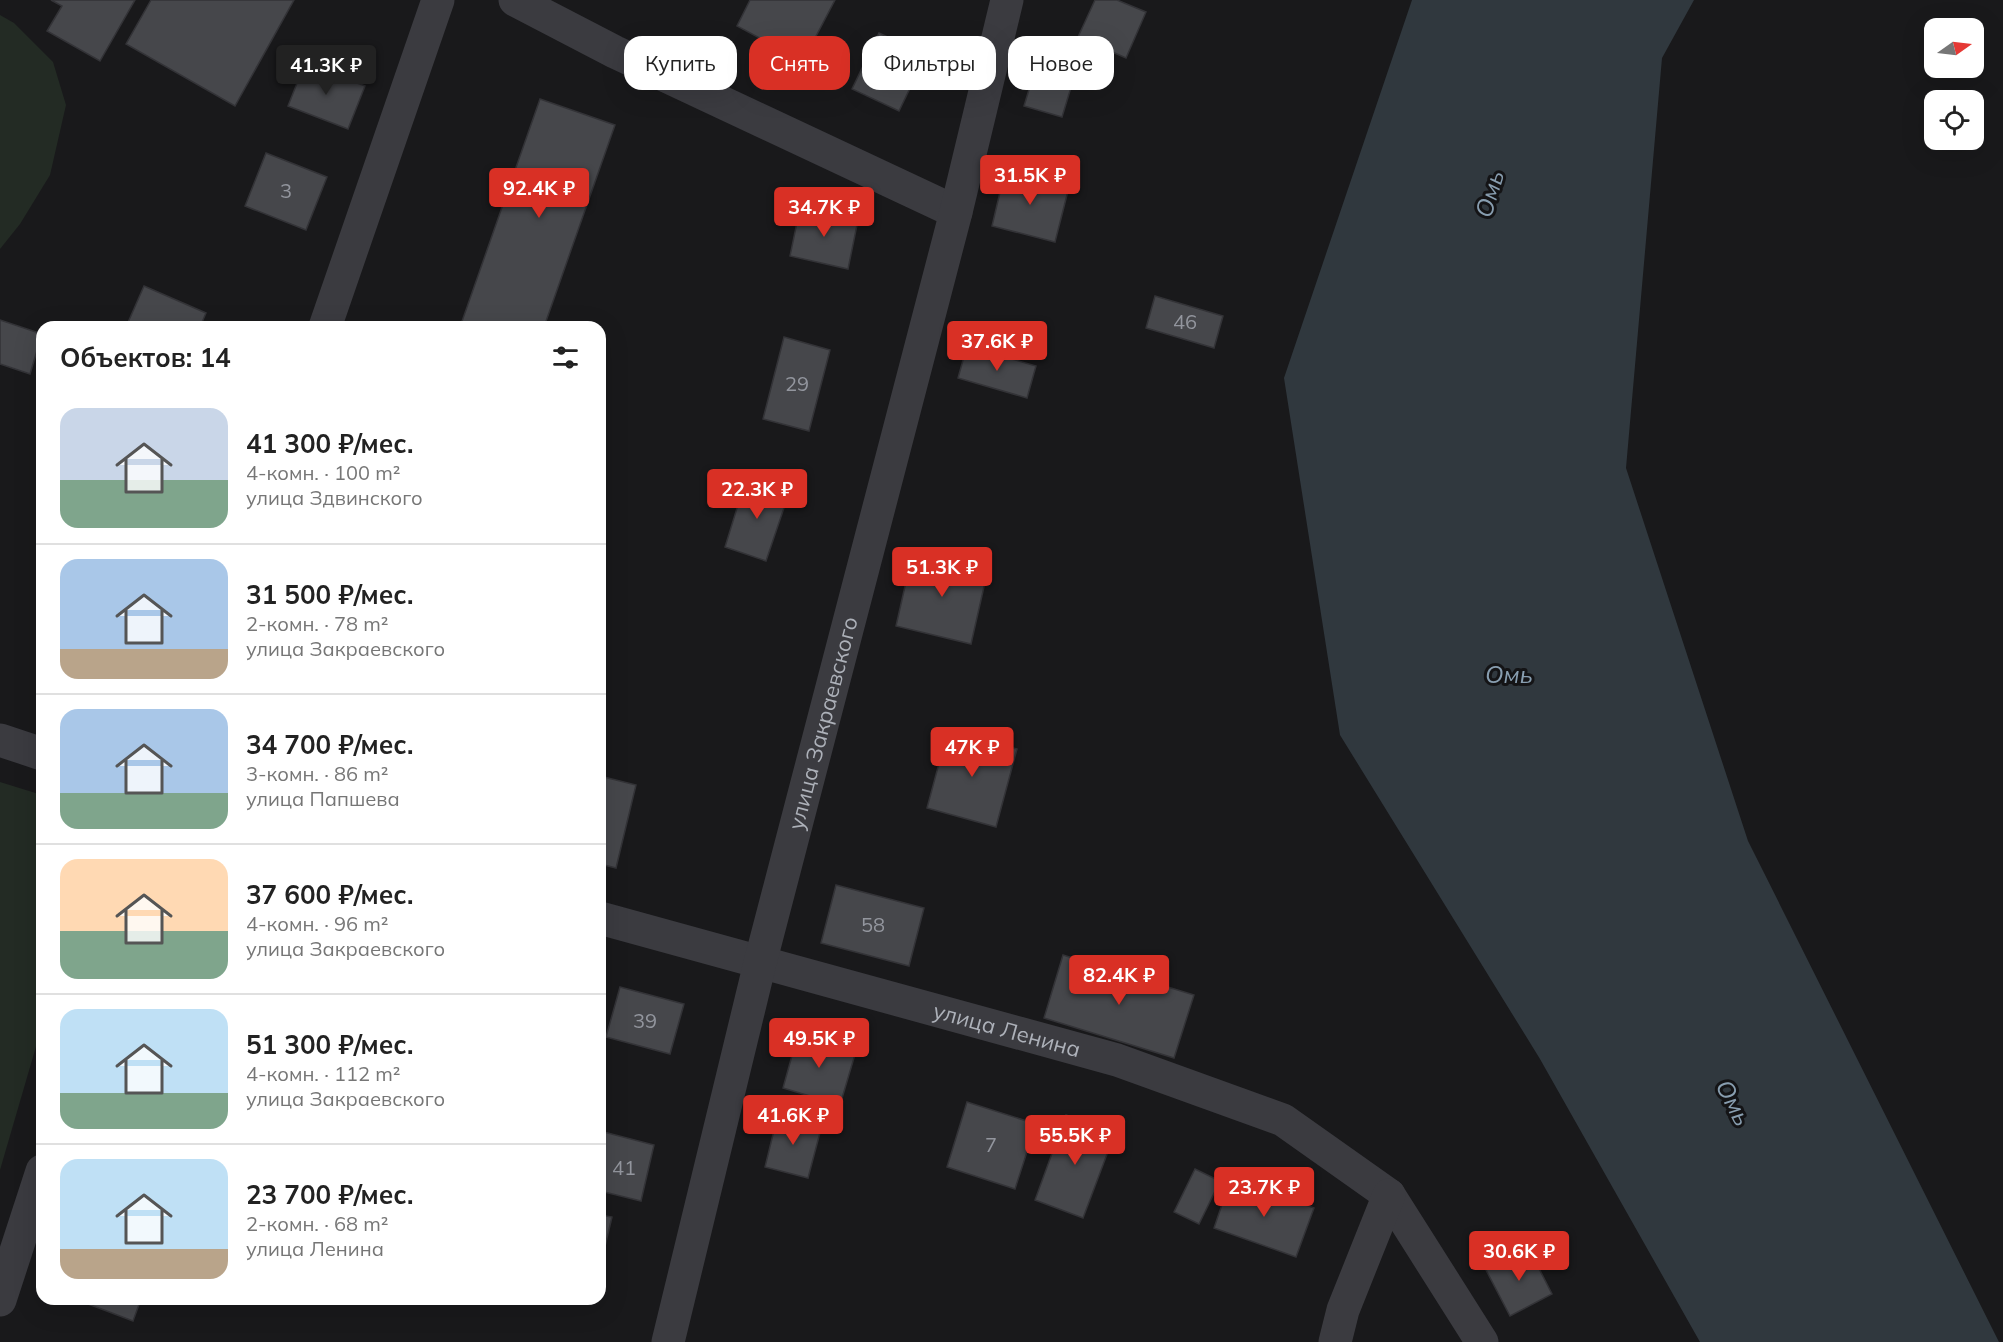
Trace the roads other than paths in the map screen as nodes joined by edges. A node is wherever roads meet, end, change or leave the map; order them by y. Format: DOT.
graph roads {
  1 [pos="438,0"];
  2 [pos="515,0"];
  3 [pos="1007,0"];
  4 [pos="956,212"];
  5 [pos="327,321"];
  6 [pos="0,740"];
  7 [pos="36,752"];
  8 [pos="606,920"];
  9 [pos="760,963"];
  10 [pos="36,1189"];
  11 [pos="1389,1196"];
  12 [pos="0,1300"];
  13 [pos="668,1342"];
  14 [pos="1335,1342"];
  15 [pos="1482,1342"];
  1 -- 5 [label="street"];
  2 -- 4 [label="street"];
  3 -- 4 [label="street, улица Закраевского"];
  4 -- 9 [label="street, улица Закраевского"];
  6 -- 7 [label="street"];
  8 -- 9 [label="street, улица Ленина"];
  9 -- 11 [label="street, улица Ленина"];
  9 -- 13 [label="street, улица Закраевского"];
  10 -- 12 [label="street"];
  11 -- 14 [label="street"];
  11 -- 15 [label="street"];
}
